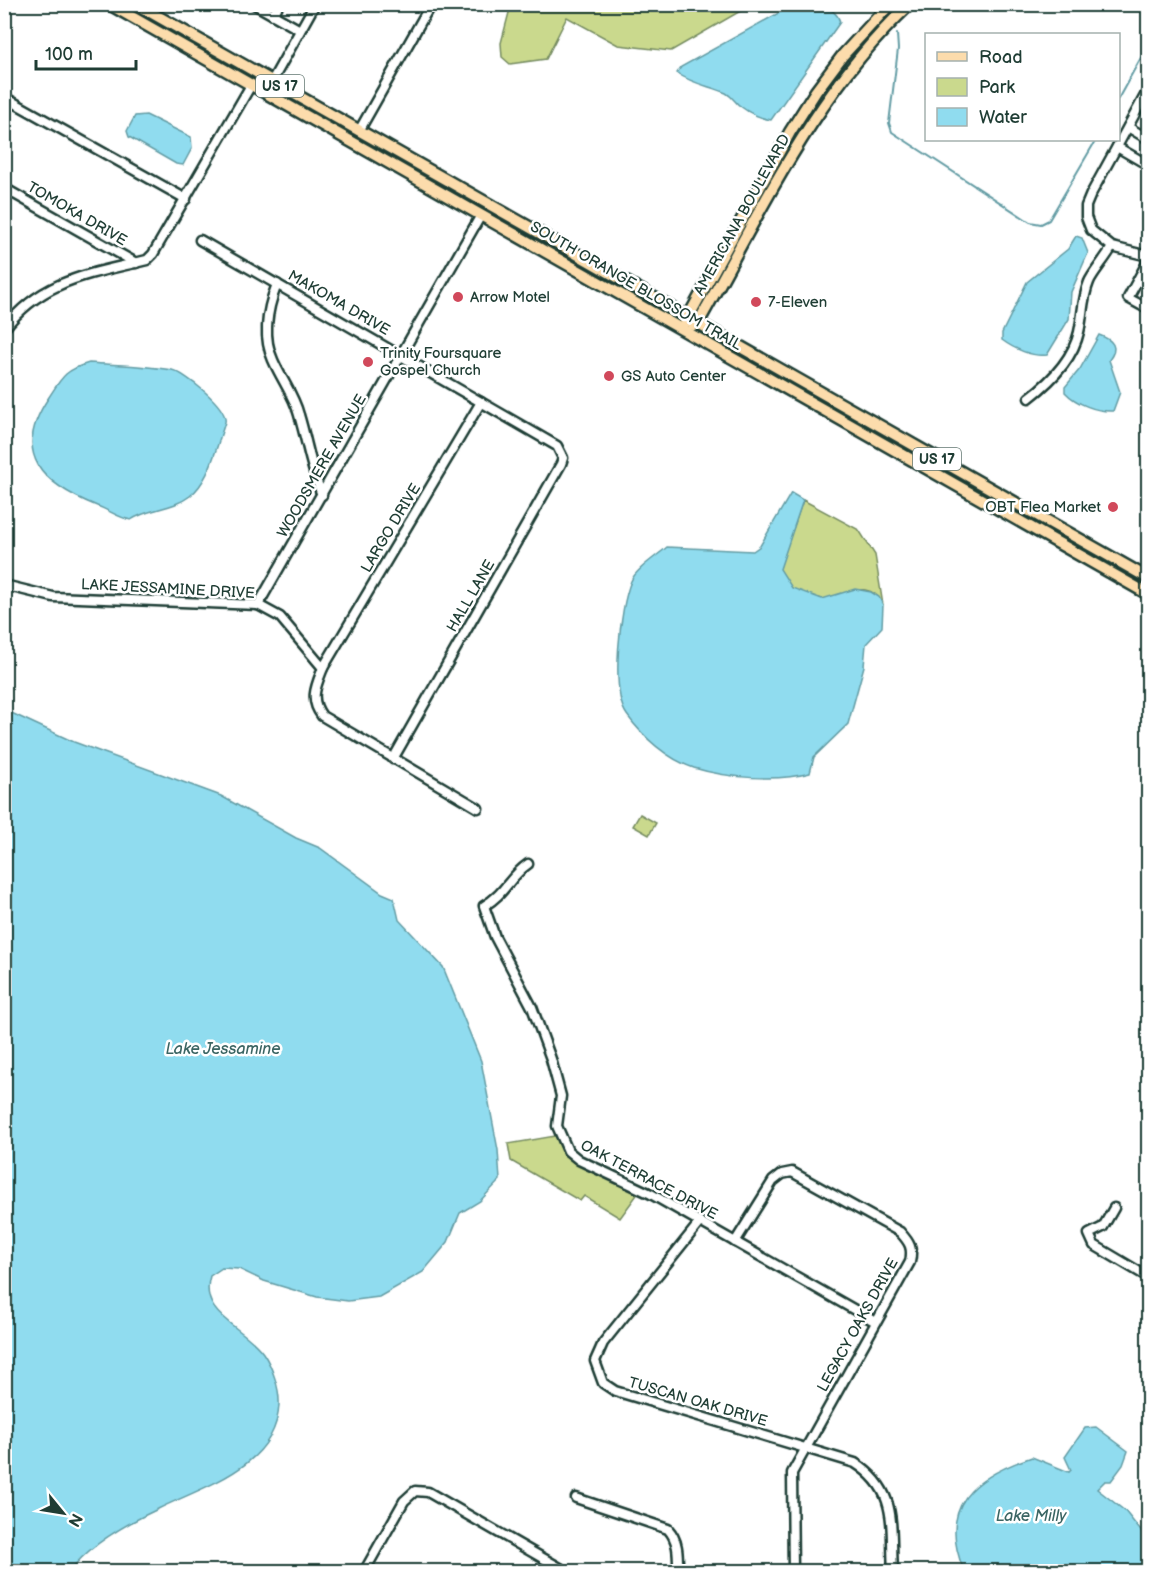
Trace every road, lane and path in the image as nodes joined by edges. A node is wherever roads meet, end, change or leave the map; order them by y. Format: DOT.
graph roads {
  1 [pos="109,4"];
  2 [pos="136,4"];
  3 [pos="254,4"];
  4 [pos="279,4"];
  5 [pos="315,4"];
  6 [pos="431,4"];
  7 [pos="890,4"];
  8 [pos="910,4"];
  9 [pos="273,15"];
  10 [pos="300,30"];
  11 [pos="272,81"];
  12 [pos="250,86"];
  13 [pos="1149,90"];
  14 [pos="4,97"];
  15 [pos="1128,127"];
  16 [pos="359,131"];
  17 [pos="334,132"];
  18 [pos="790,132"];
  19 [pos="801,139"];
  20 [pos="1149,139"];
  21 [pos="387,147"];
  22 [pos="1117,147"];
  23 [pos="364,149"];
  24 [pos="1149,165"];
  25 [pos="4,188"];
  26 [pos="186,199"];
  27 [pos="746,210"];
  28 [pos="481,215"];
  29 [pos="758,217"];
  30 [pos="200,240"];
  31 [pos="1112,247"];
  32 [pos="1149,256"];
  33 [pos="1149,261"];
  34 [pos="136,263"];
  35 [pos="278,284"];
  36 [pos="1149,309"];
  37 [pos="686,316"];
  38 [pos="698,323"];
  39 [pos="4,329"];
  40 [pos="683,330"];
  41 [pos="401,354"];
  42 [pos="1029,398"];
  43 [pos="481,402"];
  44 [pos="556,446"];
  45 [pos="953,484"];
  46 [pos="982,484"];
  47 [pos="322,495"];
  48 [pos="1075,553"];
  49 [pos="1104,553"];
  50 [pos="1149,579"];
  51 [pos="4,585"];
  52 [pos="1149,594"];
  53 [pos="258,605"];
  54 [pos="323,668"];
  55 [pos="393,759"];
  56 [pos="478,808"];
  57 [pos="528,864"];
  58 [pos="1113,1208"];
  59 [pos="700,1222"];
  60 [pos="735,1242"];
  61 [pos="1149,1277"];
  62 [pos="876,1322"];
  63 [pos="806,1447"];
  64 [pos="576,1498"];
  65 [pos="364,1572"];
  66 [pos="567,1572"];
  67 [pos="678,1572"];
  68 [pos="793,1572"];
  69 [pos="893,1572"];
  1 -- 12 [label="main road, SOUTH ORANGE BLOSSOM TRAIL / US 17"];
  2 -- 11 [label="main road, SOUTH ORANGE BLOSSOM TRAIL / US 17"];
  3 -- 9 [label="street"];
  4 -- 9 [label="street"];
  5 -- 10 [label="street"];
  6 -- 16 [label="street"];
  7 -- 18 [label="main road, AMERICANA BOULEVARD"];
  8 -- 19 [label="main road, AMERICANA BOULEVARD"];
  9 -- 10 [label="street"];
  10 -- 11 [label="street"];
  11 -- 16 [label="main road, SOUTH ORANGE BLOSSOM TRAIL / US 17"];
  12 -- 17 [label="main road, SOUTH ORANGE BLOSSOM TRAIL / US 17"];
  12 -- 26 [label="street"];
  13 -- 15 [label="street"];
  14 -- 26 [label="street"];
  15 -- 20 [label="street"];
  15 -- 22 [label="street"];
  16 -- 17 [label="main road"];
  16 -- 21 [label="main road, SOUTH ORANGE BLOSSOM TRAIL / US 17"];
  17 -- 23 [label="main road, SOUTH ORANGE BLOSSOM TRAIL / US 17"];
  18 -- 19 [label="street"];
  18 -- 27 [label="main road, AMERICANA BOULEVARD"];
  19 -- 29 [label="main road, AMERICANA BOULEVARD"];
  21 -- 23 [label="main road"];
  21 -- 37 [label="main road, SOUTH ORANGE BLOSSOM TRAIL / US 17"];
  22 -- 24 [label="street"];
  22 -- 31 [label="street"];
  23 -- 28 [label="main road, SOUTH ORANGE BLOSSOM TRAIL / US 17"];
  25 -- 34 [label="street, TOMOKA DRIVE"];
  26 -- 34 [label="street"];
  27 -- 29 [label="street"];
  27 -- 37 [label="main road, AMERICANA BOULEVARD"];
  28 -- 40 [label="main road, SOUTH ORANGE BLOSSOM TRAIL / US 17"];
  28 -- 41 [label="street, WOODSMERE AVENUE"];
  29 -- 38 [label="main road, AMERICANA BOULEVARD"];
  30 -- 35 [label="street, MAKOMA DRIVE"];
  31 -- 32 [label="street"];
  31 -- 42 [label="street"];
  33 -- 36 [label="street"];
  34 -- 39 [label="street"];
  35 -- 41 [label="street, MAKOMA DRIVE"];
  35 -- 47 [label="street"];
  37 -- 38 [label="main road, SOUTH ORANGE BLOSSOM TRAIL / US 17"];
  37 -- 40 [label="main road, AMERICANA BOULEVARD"];
  38 -- 40 [label="main road"];
  38 -- 46 [label="main road, SOUTH ORANGE BLOSSOM TRAIL / US 17"];
  40 -- 45 [label="main road, SOUTH ORANGE BLOSSOM TRAIL / US 17"];
  41 -- 43 [label="street, MAKOMA DRIVE"];
  41 -- 47 [label="street, WOODSMERE AVENUE"];
  43 -- 44 [label="street, MAKOMA DRIVE"];
  43 -- 54 [label="street, LARGO DRIVE"];
  44 -- 55 [label="street, HALL LANE"];
  45 -- 46 [label="main road"];
  45 -- 48 [label="main road, SOUTH ORANGE BLOSSOM TRAIL / US 17"];
  46 -- 49 [label="main road, SOUTH ORANGE BLOSSOM TRAIL / US 17"];
  47 -- 53 [label="street, WOODSMERE AVENUE"];
  48 -- 49 [label="main road"];
  48 -- 52 [label="main road, SOUTH ORANGE BLOSSOM TRAIL / US 17"];
  49 -- 50 [label="main road, SOUTH ORANGE BLOSSOM TRAIL / US 17"];
  51 -- 53 [label="street, LAKE JESSAMINE DRIVE"];
  53 -- 54 [label="street, LAKE JESSAMINE DRIVE"];
  54 -- 55 [label="street"];
  55 -- 56 [label="street"];
  57 -- 59 [label="street, OAK TERRACE DRIVE"];
  58 -- 61 [label="street"];
  59 -- 60 [label="street, OAK TERRACE DRIVE"];
  59 -- 63 [label="street, TUSCAN OAK DRIVE"];
  60 -- 62 [label="street, OAK TERRACE DRIVE"];
  60 -- 62 [label="street, LEGACY OAKS DRIVE"];
  62 -- 63 [label="street, LEGACY OAKS DRIVE"];
  63 -- 68 [label="street, LEGACY OAKS DRIVE"];
  63 -- 69 [label="street"];
  64 -- 67 [label="street"];
  65 -- 66 [label="street"];
}
